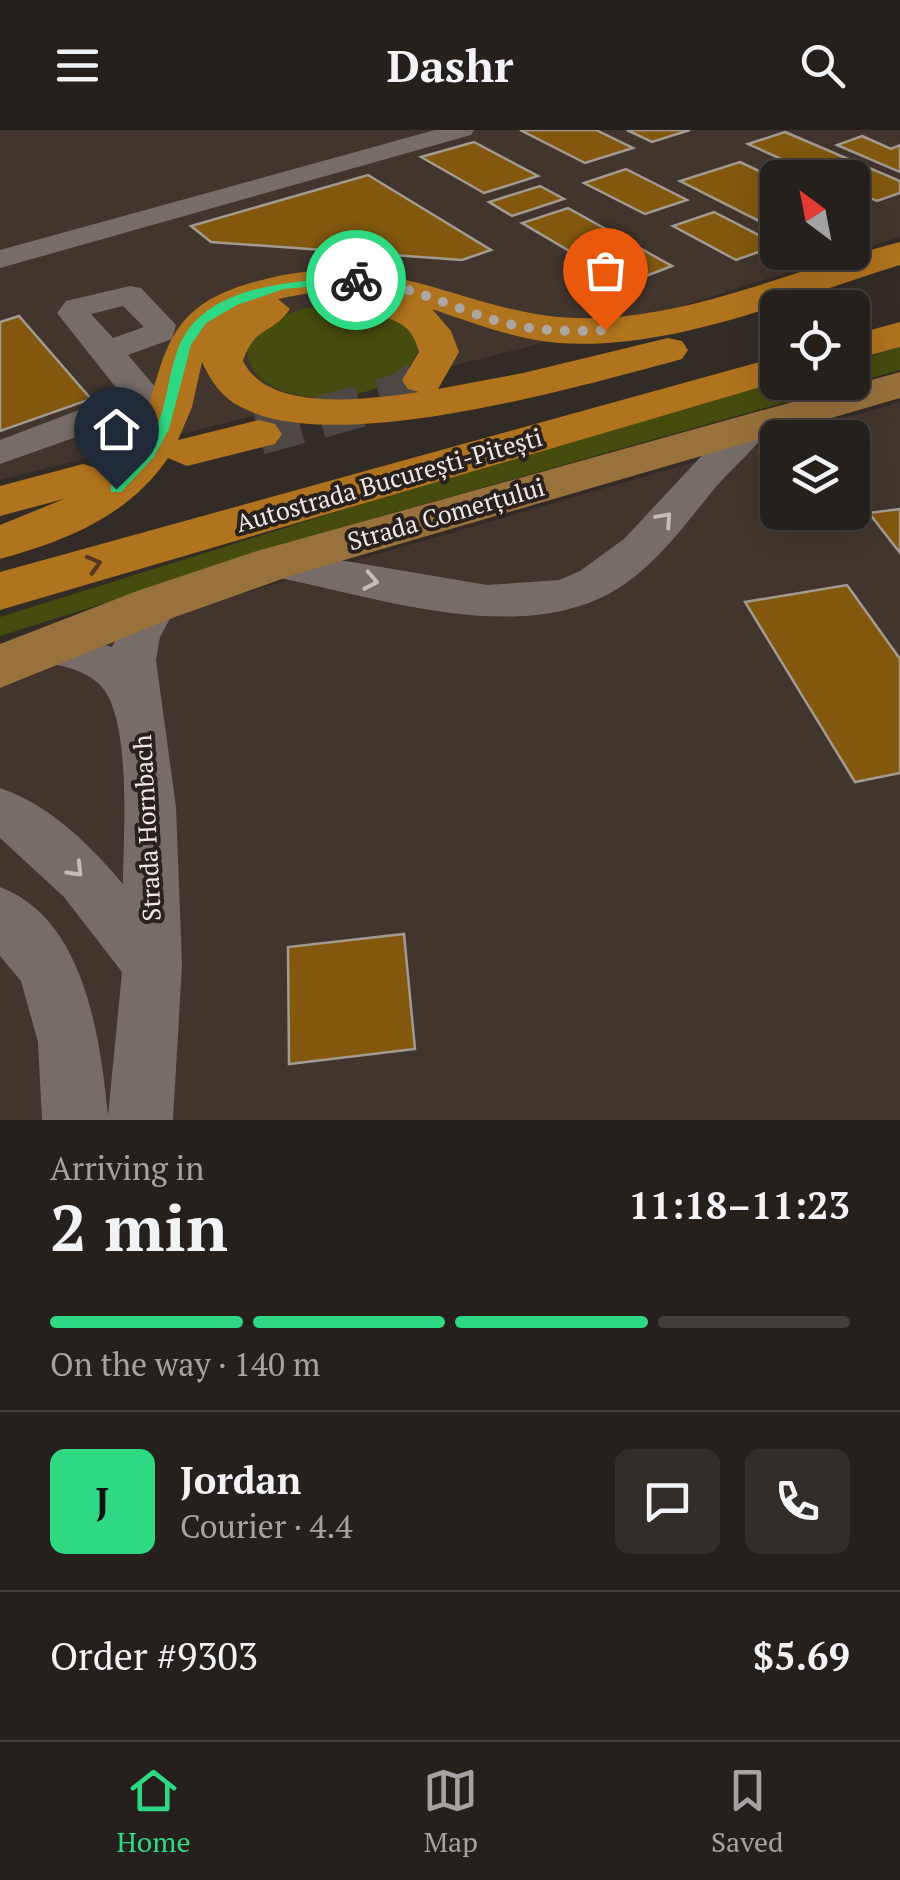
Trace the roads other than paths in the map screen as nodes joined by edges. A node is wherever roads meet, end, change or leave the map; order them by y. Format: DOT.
graph roads {
  1 [pos="462,130"];
  2 [pos="355,138"];
  3 [pos="381,153"];
  4 [pos="900,252"];
  5 [pos="23,262"];
  6 [pos="900,289"];
  7 [pos="870,296"];
  8 [pos="900,306"];
  9 [pos="870,313"];
  10 [pos="760,325"];
  11 [pos="900,334"];
  12 [pos="760,336"];
  13 [pos="870,343"];
  14 [pos="185,345"];
  15 [pos="760,346"];
  16 [pos="106,351"];
  17 [pos="760,374"];
  18 [pos="423,380"];
  19 [pos="900,385"];
  20 [pos="752,427"];
  21 [pos="259,434"];
  22 [pos="188,452"];
  23 [pos="0,453"];
  24 [pos="100,475"];
  25 [pos="0,501"];
  26 [pos="0,542"];
  27 [pos="0,556"];
  28 [pos="275,563"];
  29 [pos="0,591"];
  30 [pos="156,604"];
  31 [pos="25,657"];
  32 [pos="134,692"];
  33 [pos="0,810"];
  34 [pos="0,914"];
  35 [pos="152,965"];
  36 [pos="74,1120"];
  37 [pos="140,1120"];
  1 -- 3 [label="street"];
  2 -- 3 [label="street"];
  3 -- 5 [label="street"];
  4 -- 14 [label="highway"];
  6 -- 7 [label="highway"];
  8 -- 9 [label="highway"];
  10 -- 18 [label="highway"];
  11 -- 13 [label="highway"];
  12 -- 14 [label="highway"];
  14 -- 26 [label="highway"];
  15 -- 27 [label="highway, Autostrada București-Pitești"];
  16 -- 23 [label="street"];
  29 -- 17 [label="highway, Autostrada București-Pitești, one-way"];
  19 -- 20 [label="main road, Strada Comerțului"];
  20 -- 28 [label="main road, Strada Comerțului"];
  28 -- 20 [label="street, one-way"];
  21 -- 22 [label="highway"];
  24 -- 25 [label="highway"];
  28 -- 30 [label="main road, Strada Comerțului"];
  30 -- 31 [label="main road, Strada Comerțului"];
  30 -- 32 [label="street, Strada Hornbach"];
  31 -- 32 [label="street"];
  32 -- 35 [label="street, Strada Hornbach"];
  33 -- 35 [label="street, Strada Hornbach, one-way"];
  34 -- 36 [label="street"];
  35 -- 37 [label="street, Strada Hornbach"];
}
